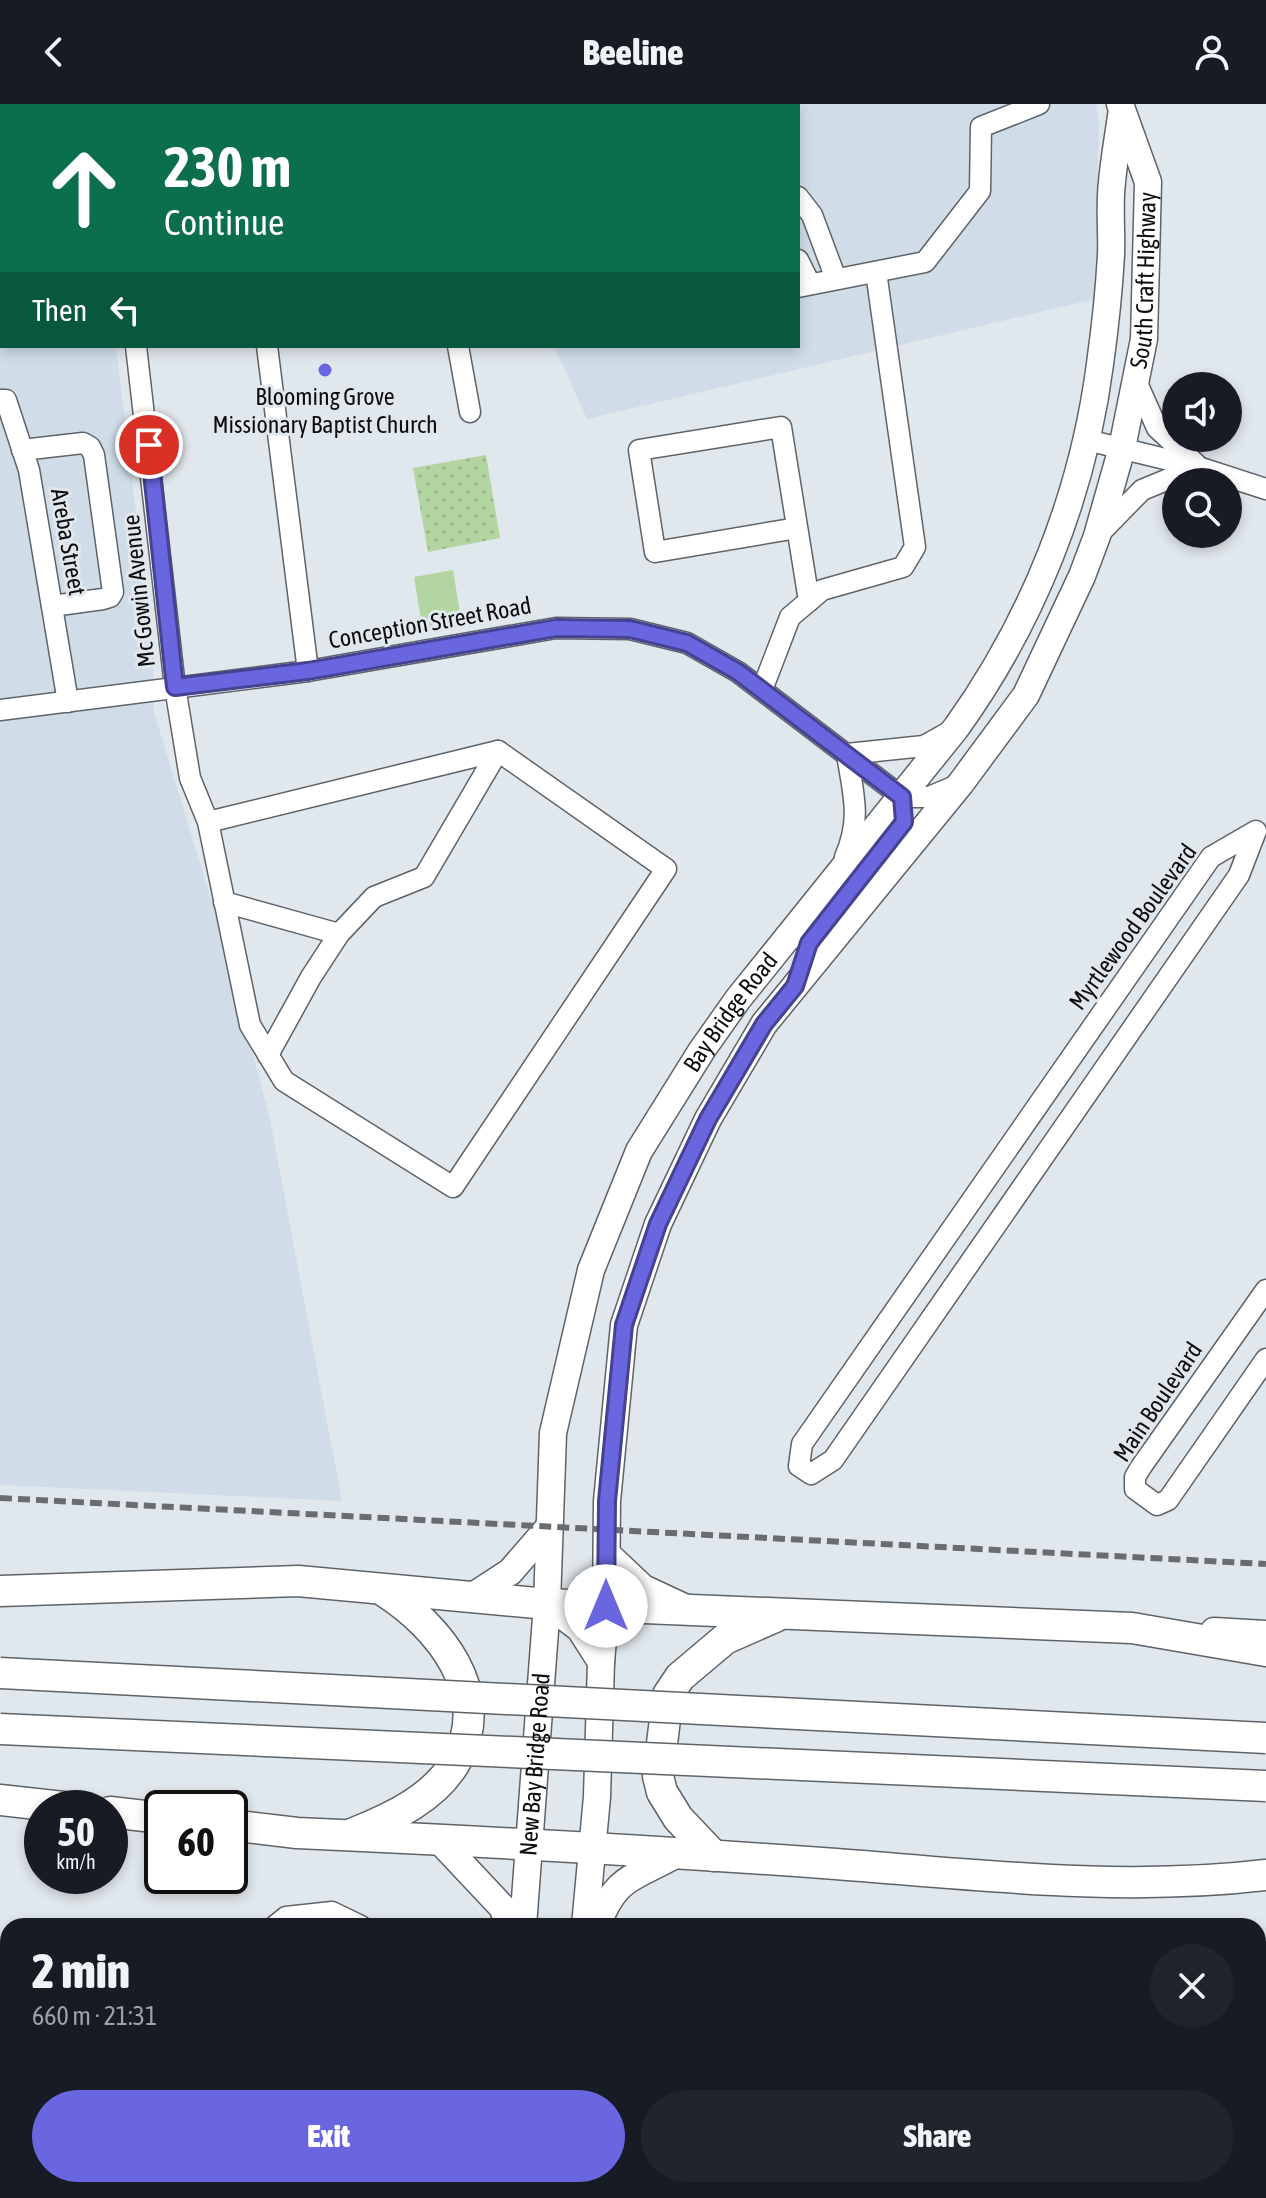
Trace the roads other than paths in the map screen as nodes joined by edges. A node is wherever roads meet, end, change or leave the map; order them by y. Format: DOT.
graph roads {
  1 [pos="1039,104"];
  2 [pos="1121,109"];
  3 [pos="800,200"];
  4 [pos="876,272"];
  5 [pos="836,279"];
  6 [pos="804,285"];
  7 [pos="136,348"];
  8 [pos="267,348"];
  9 [pos="458,348"];
  10 [pos="1137,383"];
  11 [pos="0,400"];
  12 [pos="470,412"];
  13 [pos="1087,440"];
  14 [pos="1122,448"];
  15 [pos="22,450"];
  16 [pos="1198,467"];
  17 [pos="1266,489"];
  18 [pos="797,528"];
  19 [pos="1097,536"];
  20 [pos="809,601"];
  21 [pos="52,606"];
  22 [pos="308,671"];
  23 [pos="175,687"];
  24 [pos="762,690"];
  25 [pos="68,702"];
  26 [pos="0,710"];
  27 [pos="956,728"];
  28 [pos="498,751"];
  29 [pos="847,754"];
  30 [pos="961,783"];
  31 [pos="902,797"];
  32 [pos="208,822"];
  33 [pos="1261,836"];
  34 [pos="836,878"];
  35 [pos="224,902"];
  36 [pos="339,934"];
  37 [pos="795,986"];
  38 [pos="268,1055"];
  39 [pos="1266,1290"];
  40 [pos="1266,1359"];
  41 [pos="549,1527"];
  42 [pos="607,1554"];
  43 [pos="380,1588"];
  44 [pos="0,1591"];
  45 [pos="470,1598"];
  46 [pos="547,1604"];
  47 [pos="606,1606"];
  48 [pos="692,1610"];
  49 [pos="784,1613"];
  50 [pos="1132,1628"];
  51 [pos="1266,1634"];
  52 [pos="1266,1651"];
  53 [pos="601,1662"];
  54 [pos="0,1673"];
  55 [pos="0,1729"];
  56 [pos="1266,1738"];
  57 [pos="1266,1786"];
  58 [pos="0,1800"];
  59 [pos="24,1803"];
  60 [pos="248,1827"];
  61 [pos="348,1835"];
  62 [pos="439,1840"];
  63 [pos="531,1845"];
  64 [pos="592,1849"];
  65 [pos="677,1854"];
  66 [pos="714,1856"];
  67 [pos="1266,1875"];
  68 [pos="1215,1881"];
  69 [pos="1266,1884"];
  70 [pos="301,1918"];
  71 [pos="344,1918"];
  72 [pos="506,1918"];
  73 [pos="524,1918"];
  74 [pos="586,1918"];
  75 [pos="600,1918"];
  1 -- 4 [label="street"];
  2 -- 10 [label="main road, South Craft Highway"];
  2 -- 13 [label="main road, South Craft Highway"];
  3 -- 5 [label="street"];
  4 -- 5 [label="street"];
  4 -- 20 [label="street"];
  5 -- 6 [label="street"];
  7 -- 23 [label="street, Mc Gowin Avenue"];
  8 -- 22 [label="street"];
  9 -- 12 [label="street"];
  10 -- 14 [label="main road, South Craft Highway"];
  10 -- 16 [label="street"];
  11 -- 15 [label="street, Areba Street"];
  13 -- 14 [label="street"];
  13 -- 27 [label="main road, Bay Bridge Road"];
  14 -- 16 [label="street"];
  14 -- 19 [label="main road, Bay Bridge Road"];
  15 -- 21 [label="street, Areba Street"];
  15 -- 21 [label="street"];
  16 -- 17 [label="street"];
  16 -- 19 [label="street"];
  18 -- 18 [label="street"];
  18 -- 20 [label="street"];
  19 -- 30 [label="main road, Bay Bridge Road"];
  20 -- 24 [label="street"];
  21 -- 25 [label="street, Areba Street"];
  22 -- 23 [label="street, Conception Street Road"];
  22 -- 24 [label="street, Conception Street Road"];
  23 -- 25 [label="street, Conception Street Road"];
  23 -- 32 [label="street, Mc Gowin Avenue"];
  24 -- 29 [label="street, Conception Street Road"];
  25 -- 26 [label="street, Conception Street Road"];
  27 -- 29 [label="street"];
  27 -- 31 [label="main road, Bay Bridge Road"];
  28 -- 32 [label="street"];
  28 -- 36 [label="street"];
  28 -- 38 [label="street, Mc Gowin Avenue"];
  29 -- 31 [label="street, Conception Street Road"];
  29 -- 34 [label="street"];
  30 -- 31 [label="street"];
  30 -- 37 [label="main road, Bay Bridge Road"];
  31 -- 34 [label="main road, Bay Bridge Road"];
  31 -- 37 [label="main road"];
  32 -- 35 [label="street, Mc Gowin Avenue"];
  33 -- 33 [label="street, Myrtlewood Boulevard"];
  34 -- 41 [label="main road, Bay Bridge Road"];
  35 -- 36 [label="street"];
  35 -- 38 [label="street, Mc Gowin Avenue"];
  36 -- 38 [label="street"];
  37 -- 42 [label="main road, Bay Bridge Road"];
  39 -- 40 [label="street, Main Boulevard"];
  41 -- 45 [label="main road"];
  41 -- 46 [label="main road, Bay Bridge Road"];
  42 -- 47 [label="main road, Bay Bridge Road"];
  42 -- 48 [label="main road"];
  43 -- 44 [label="highway"];
  43 -- 45 [label="highway"];
  43 -- 61 [label="highway"];
  45 -- 46 [label="highway"];
  46 -- 47 [label="highway"];
  46 -- 53 [label="main road"];
  46 -- 63 [label="main road, New Bay Bridge Road"];
  47 -- 48 [label="highway"];
  47 -- 53 [label="main road, Bay Bridge Road"];
  48 -- 49 [label="highway"];
  49 -- 50 [label="highway"];
  49 -- 66 [label="highway"];
  50 -- 51 [label="main road"];
  50 -- 52 [label="highway"];
  53 -- 64 [label="main road, Bay Bridge Road"];
  54 -- 56 [label="highway, bridge"];
  55 -- 57 [label="highway, bridge"];
  58 -- 59 [label="highway"];
  60 -- 61 [label="highway"];
  61 -- 62 [label="highway"];
  62 -- 63 [label="highway"];
  62 -- 72 [label="main road"];
  63 -- 64 [label="highway"];
  63 -- 73 [label="main road, New Bay Bridge Road"];
  64 -- 65 [label="highway"];
  64 -- 74 [label="main road, Bay Bridge Road"];
  65 -- 66 [label="highway"];
  65 -- 75 [label="main road"];
  66 -- 68 [label="highway"];
  67 -- 68 [label="highway"];
  68 -- 69 [label="main road"];
  70 -- 71 [label="street"];
}
